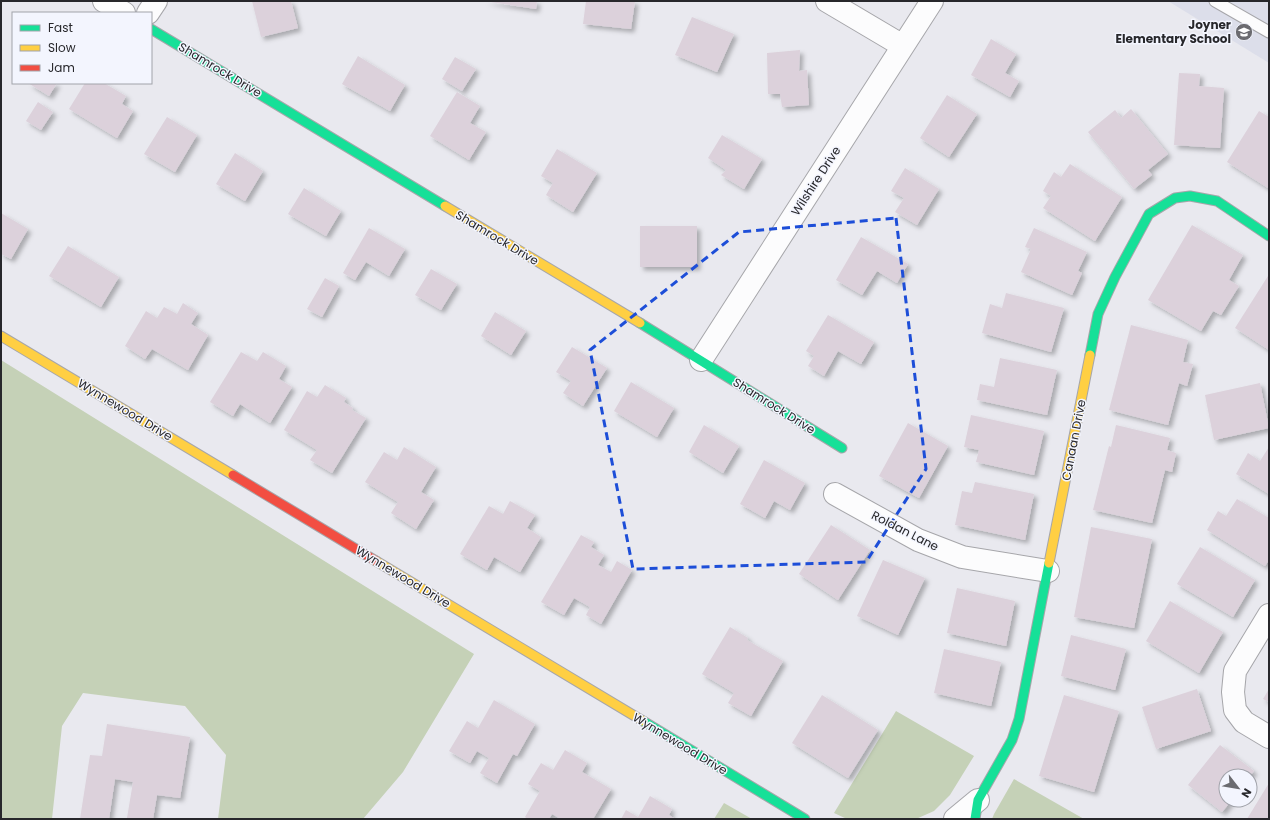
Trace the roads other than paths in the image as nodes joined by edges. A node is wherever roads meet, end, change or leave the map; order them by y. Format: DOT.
graph roads {
  1 [pos="104,1"];
  2 [pos="156,1"];
  3 [pos="827,1"];
  4 [pos="932,1"];
  5 [pos="1215,1"];
  6 [pos="122,12"];
  7 [pos="149,12"];
  8 [pos="152,30"];
  9 [pos="1269,32"];
  10 [pos="903,46"];
  11 [pos="1269,236"];
  12 [pos="1,336"];
  13 [pos="700,360"];
  14 [pos="842,448"];
  15 [pos="835,494"];
  16 [pos="1048,571"];
  17 [pos="1269,615"];
  18 [pos="1269,737"];
  19 [pos="976,810"];
  20 [pos="804,819"];
  21 [pos="955,819"];
  1 -- 6 [label="street"];
  2 -- 7 [label="street"];
  3 -- 10 [label="street"];
  4 -- 10 [label="street, Wilshire Drive"];
  5 -- 9 [label="lane"];
  8 -- 13 [label="street, Shamrock Drive"];
  10 -- 13 [label="street, Wilshire Drive"];
  11 -- 16 [label="street, Canaan Drive"];
  12 -- 20 [label="street, Wynnewood Drive"];
  13 -- 14 [label="street, Shamrock Drive"];
  15 -- 16 [label="street, Roldan Lane"];
  16 -- 19 [label="street, Canaan Drive"];
  17 -- 18 [label="street"];
  19 -- 21 [label="street, Canaan Drive"];
}
